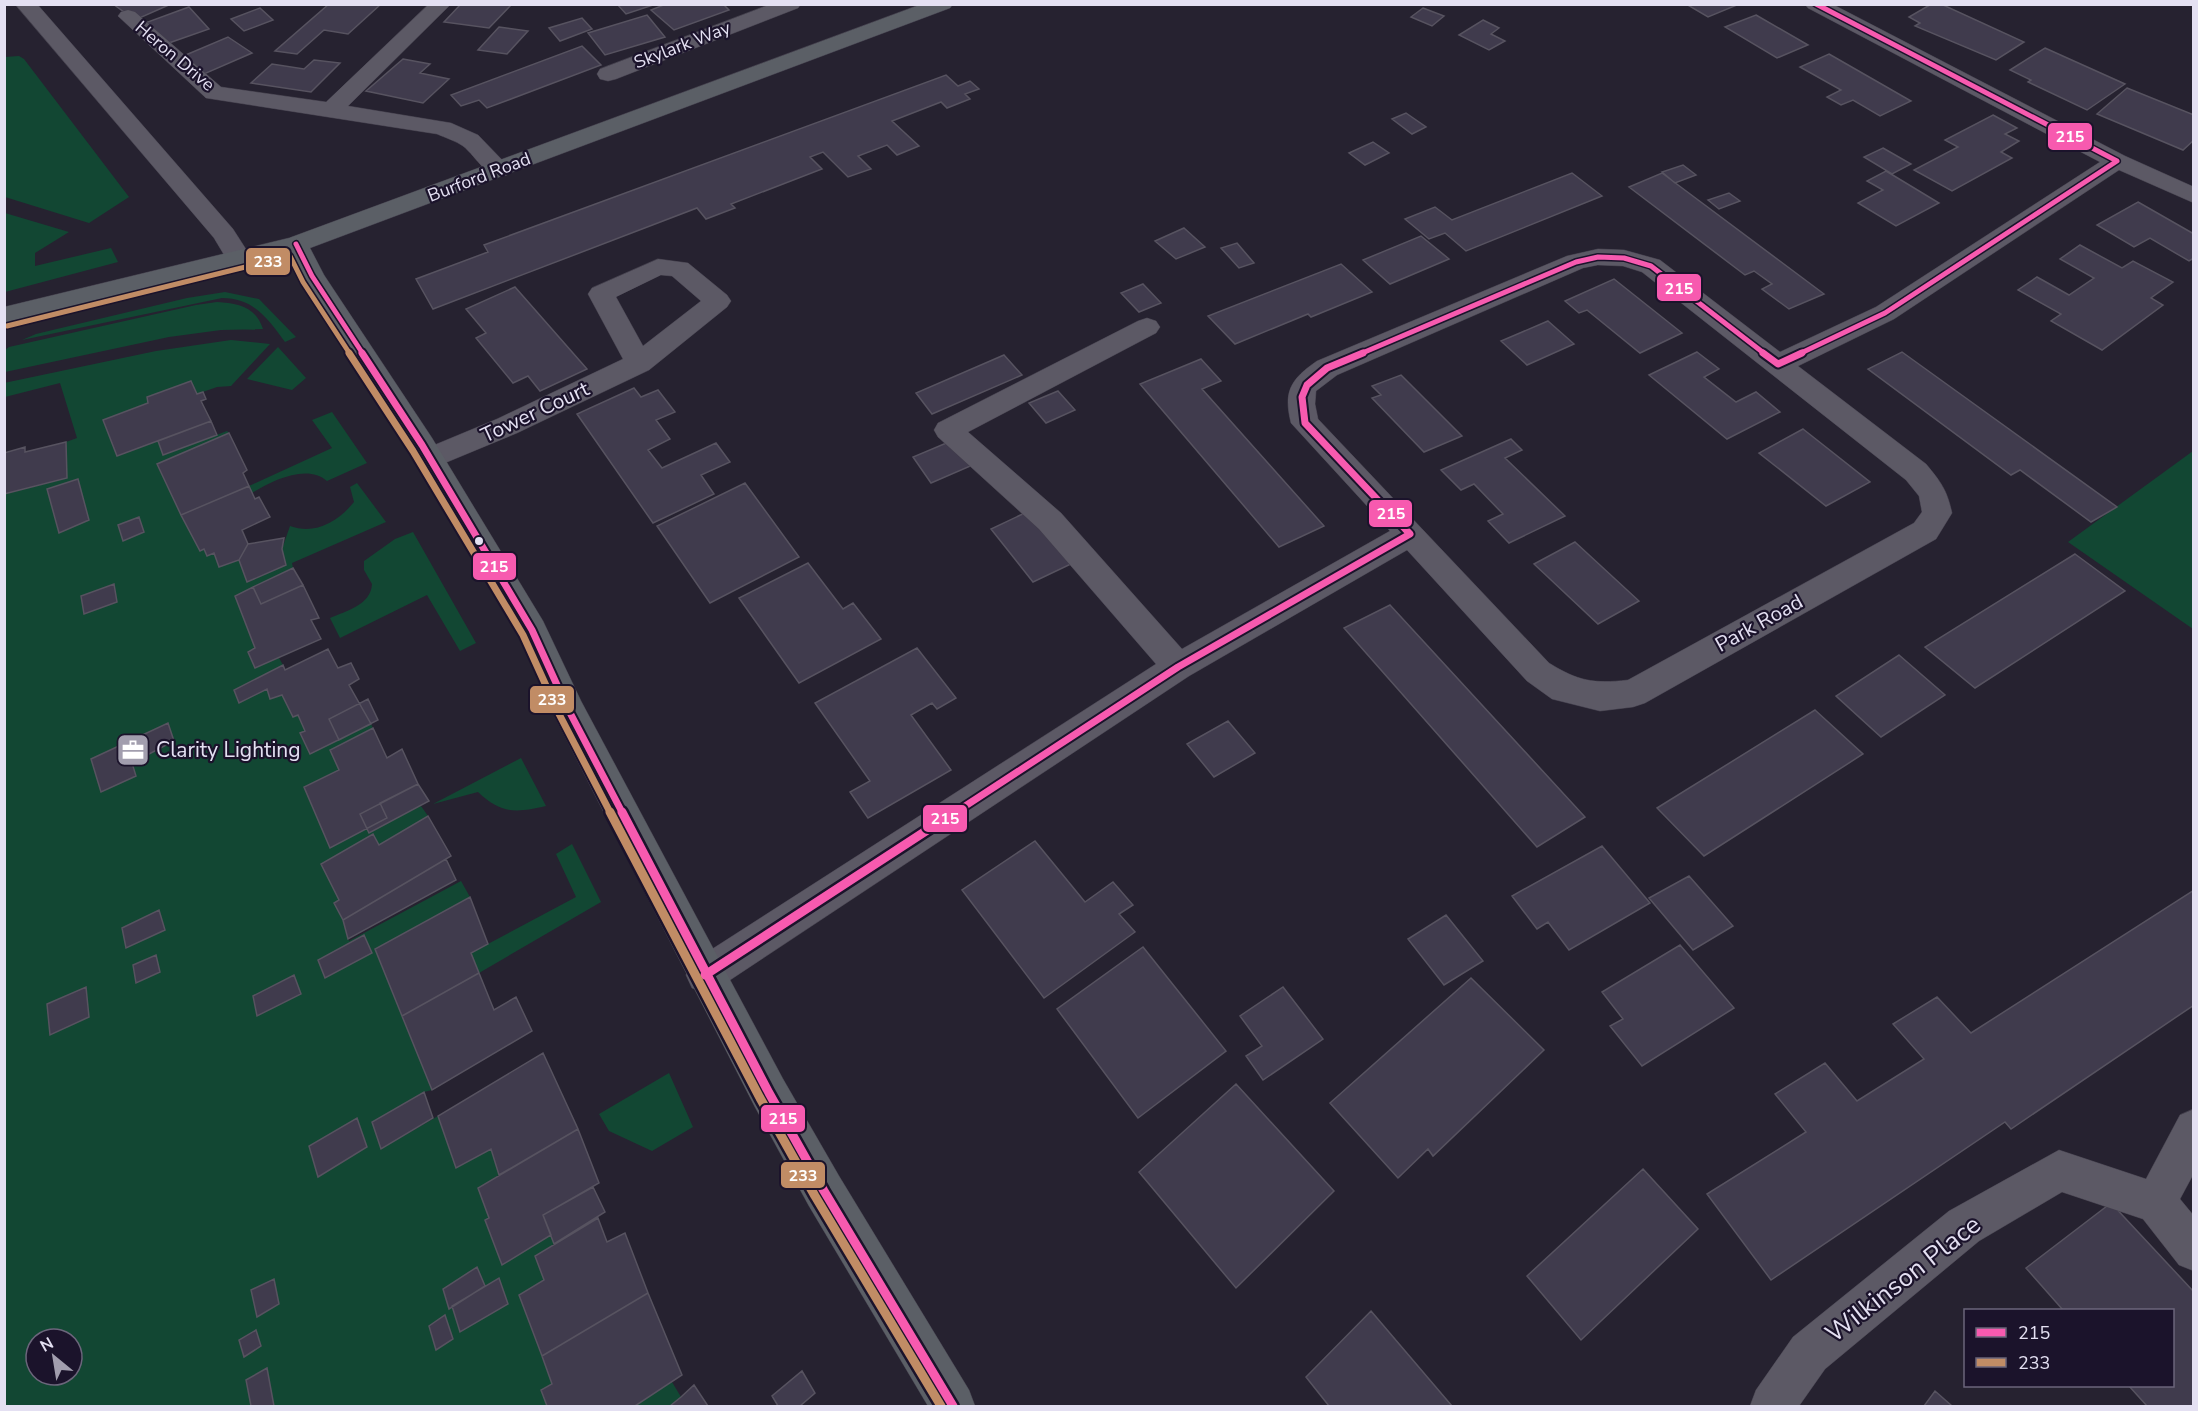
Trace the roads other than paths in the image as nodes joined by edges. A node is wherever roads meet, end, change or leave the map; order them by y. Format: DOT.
graph roads {
  1 [pos="25,4"];
  2 [pos="441,4"];
  3 [pos="791,4"];
  4 [pos="943,4"];
  5 [pos="1815,4"];
  6 [pos="128,16"];
  7 [pos="608,74"];
  8 [pos="331,110"];
  9 [pos="2117,161"];
  10 [pos="499,170"];
  11 [pos="2193,195"];
  12 [pos="296,244"];
  13 [pos="238,257"];
  14 [pos="4,316"];
  15 [pos="1147,327"];
  16 [pos="639,363"];
  17 [pos="1778,364"];
  18 [pos="430,458"];
  19 [pos="1410,534"];
  20 [pos="1178,667"];
  21 [pos="705,975"];
  22 [pos="2193,1129"];
  23 [pos="2156,1203"];
  24 [pos="2193,1250"];
  25 [pos="954,1407"];
  26 [pos="1772,1407"];
  1 -- 13 [label="street"];
  2 -- 8 [label="street"];
  3 -- 7 [label="street, Skylark Way"];
  4 -- 10 [label="main road, Burford Road"];
  5 -- 9 [label="street"];
  6 -- 8 [label="street, Heron Drive"];
  8 -- 10 [label="street, Heron Drive"];
  9 -- 11 [label="street"];
  9 -- 17 [label="street"];
  10 -- 12 [label="main road, Burford Road"];
  12 -- 13 [label="main road, Burford Road"];
  12 -- 18 [label="main road"];
  13 -- 14 [label="main road, Burford Road"];
  15 -- 20 [label="street"];
  16 -- 18 [label="street, Tower Court"];
  17 -- 19 [label="street, Park Road"];
  17 -- 19 [label="street, Park Road"];
  18 -- 21 [label="main road"];
  19 -- 20 [label="street"];
  20 -- 21 [label="street"];
  21 -- 25 [label="main road"];
  22 -- 23 [label="street"];
  23 -- 24 [label="street"];
  23 -- 26 [label="street, Wilkinson Place"];
}
